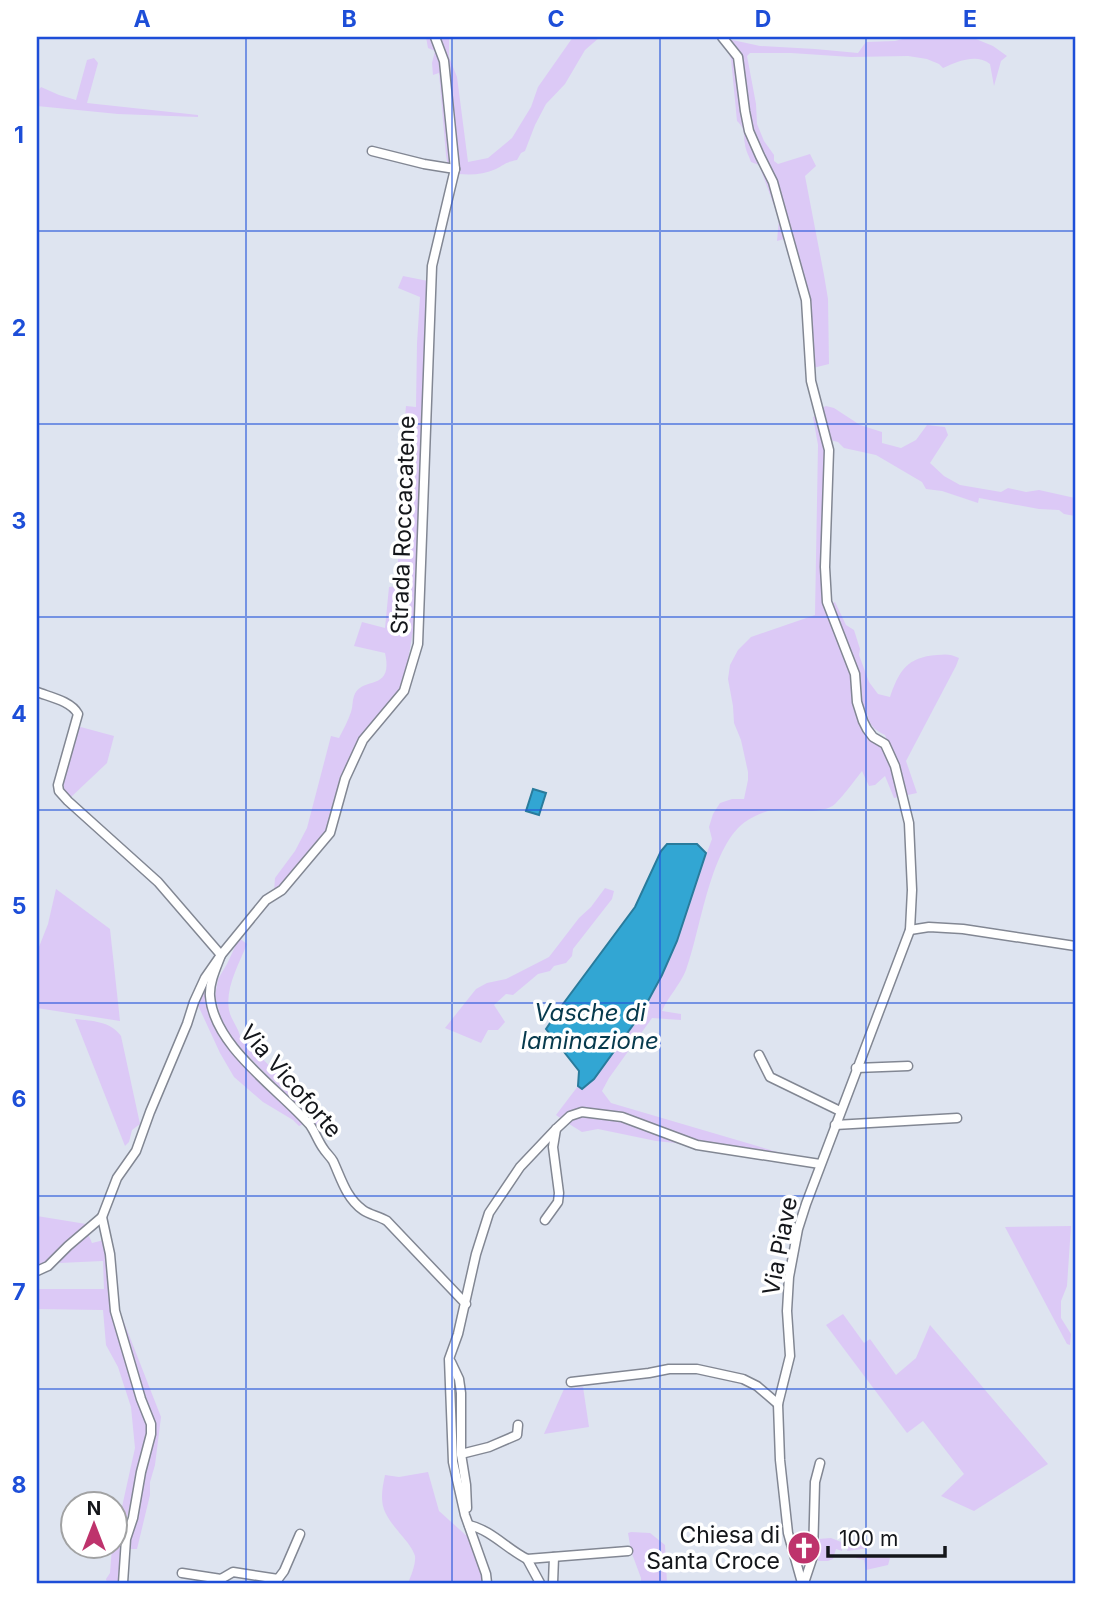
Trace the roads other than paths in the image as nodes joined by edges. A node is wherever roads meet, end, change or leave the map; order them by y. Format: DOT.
graph roads {
  1 [pos="435,37"];
  2 [pos="722,37"];
  3 [pos="372,150"];
  4 [pos="455,169"];
  5 [pos="37,692"];
  6 [pos="910,930"];
  7 [pos="1075,946"];
  8 [pos="221,955"];
  9 [pos="759,1055"];
  10 [pos="908,1066"];
  11 [pos="856,1068"];
  12 [pos="840,1111"];
  13 [pos="957,1118"];
  14 [pos="835,1125"];
  15 [pos="556,1129"];
  16 [pos="820,1164"];
  17 [pos="102,1217"];
  18 [pos="545,1220"];
  19 [pos="37,1271"];
  20 [pos="466,1304"];
  21 [pos="449,1359"];
  22 [pos="571,1382"];
  23 [pos="778,1404"];
  24 [pos="518,1425"];
  25 [pos="461,1454"];
  26 [pos="820,1463"];
  27 [pos="465,1515"];
  28 [pos="469,1525"];
  29 [pos="300,1534"];
  30 [pos="628,1551"];
  31 [pos="554,1557"];
  32 [pos="527,1559"];
  33 [pos="182,1573"];
  34 [pos="277,1581"];
  35 [pos="123,1583"];
  36 [pos="487,1583"];
  37 [pos="540,1583"];
  38 [pos="553,1583"];
  39 [pos="803,1583"];
  1 -- 4 [label="street, Strada Roccacatene"];
  2 -- 6 [label="street, Via Piave"];
  3 -- 4 [label="street"];
  4 -- 8 [label="street, Strada Roccacatene"];
  5 -- 8 [label="street"];
  6 -- 7 [label="street"];
  6 -- 11 [label="street, Via Piave"];
  8 -- 17 [label="street, Strada Roccacatene"];
  8 -- 20 [label="street, Via Vicoforte"];
  9 -- 12 [label="street"];
  10 -- 11 [label="street"];
  11 -- 12 [label="street, Via Piave"];
  12 -- 14 [label="street, Via Piave"];
  13 -- 14 [label="street"];
  14 -- 16 [label="street, Via Piave"];
  15 -- 16 [label="street"];
  15 -- 18 [label="street"];
  15 -- 20 [label="street"];
  16 -- 23 [label="street, Via Piave"];
  17 -- 19 [label="street, Strada Roccacatene"];
  17 -- 35 [label="street"];
  20 -- 21 [label="street"];
  21 -- 25 [label="street"];
  21 -- 27 [label="street"];
  22 -- 23 [label="street"];
  23 -- 39 [label="street, Via Piave"];
  24 -- 25 [label="street"];
  25 -- 27 [label="street"];
  26 -- 39 [label="street"];
  27 -- 28 [label="street"];
  28 -- 32 [label="street"];
  28 -- 36 [label="street"];
  29 -- 34 [label="street"];
  30 -- 31 [label="street"];
  31 -- 32 [label="street"];
  31 -- 38 [label="street"];
  32 -- 37 [label="street"];
  33 -- 34 [label="street"];
}
